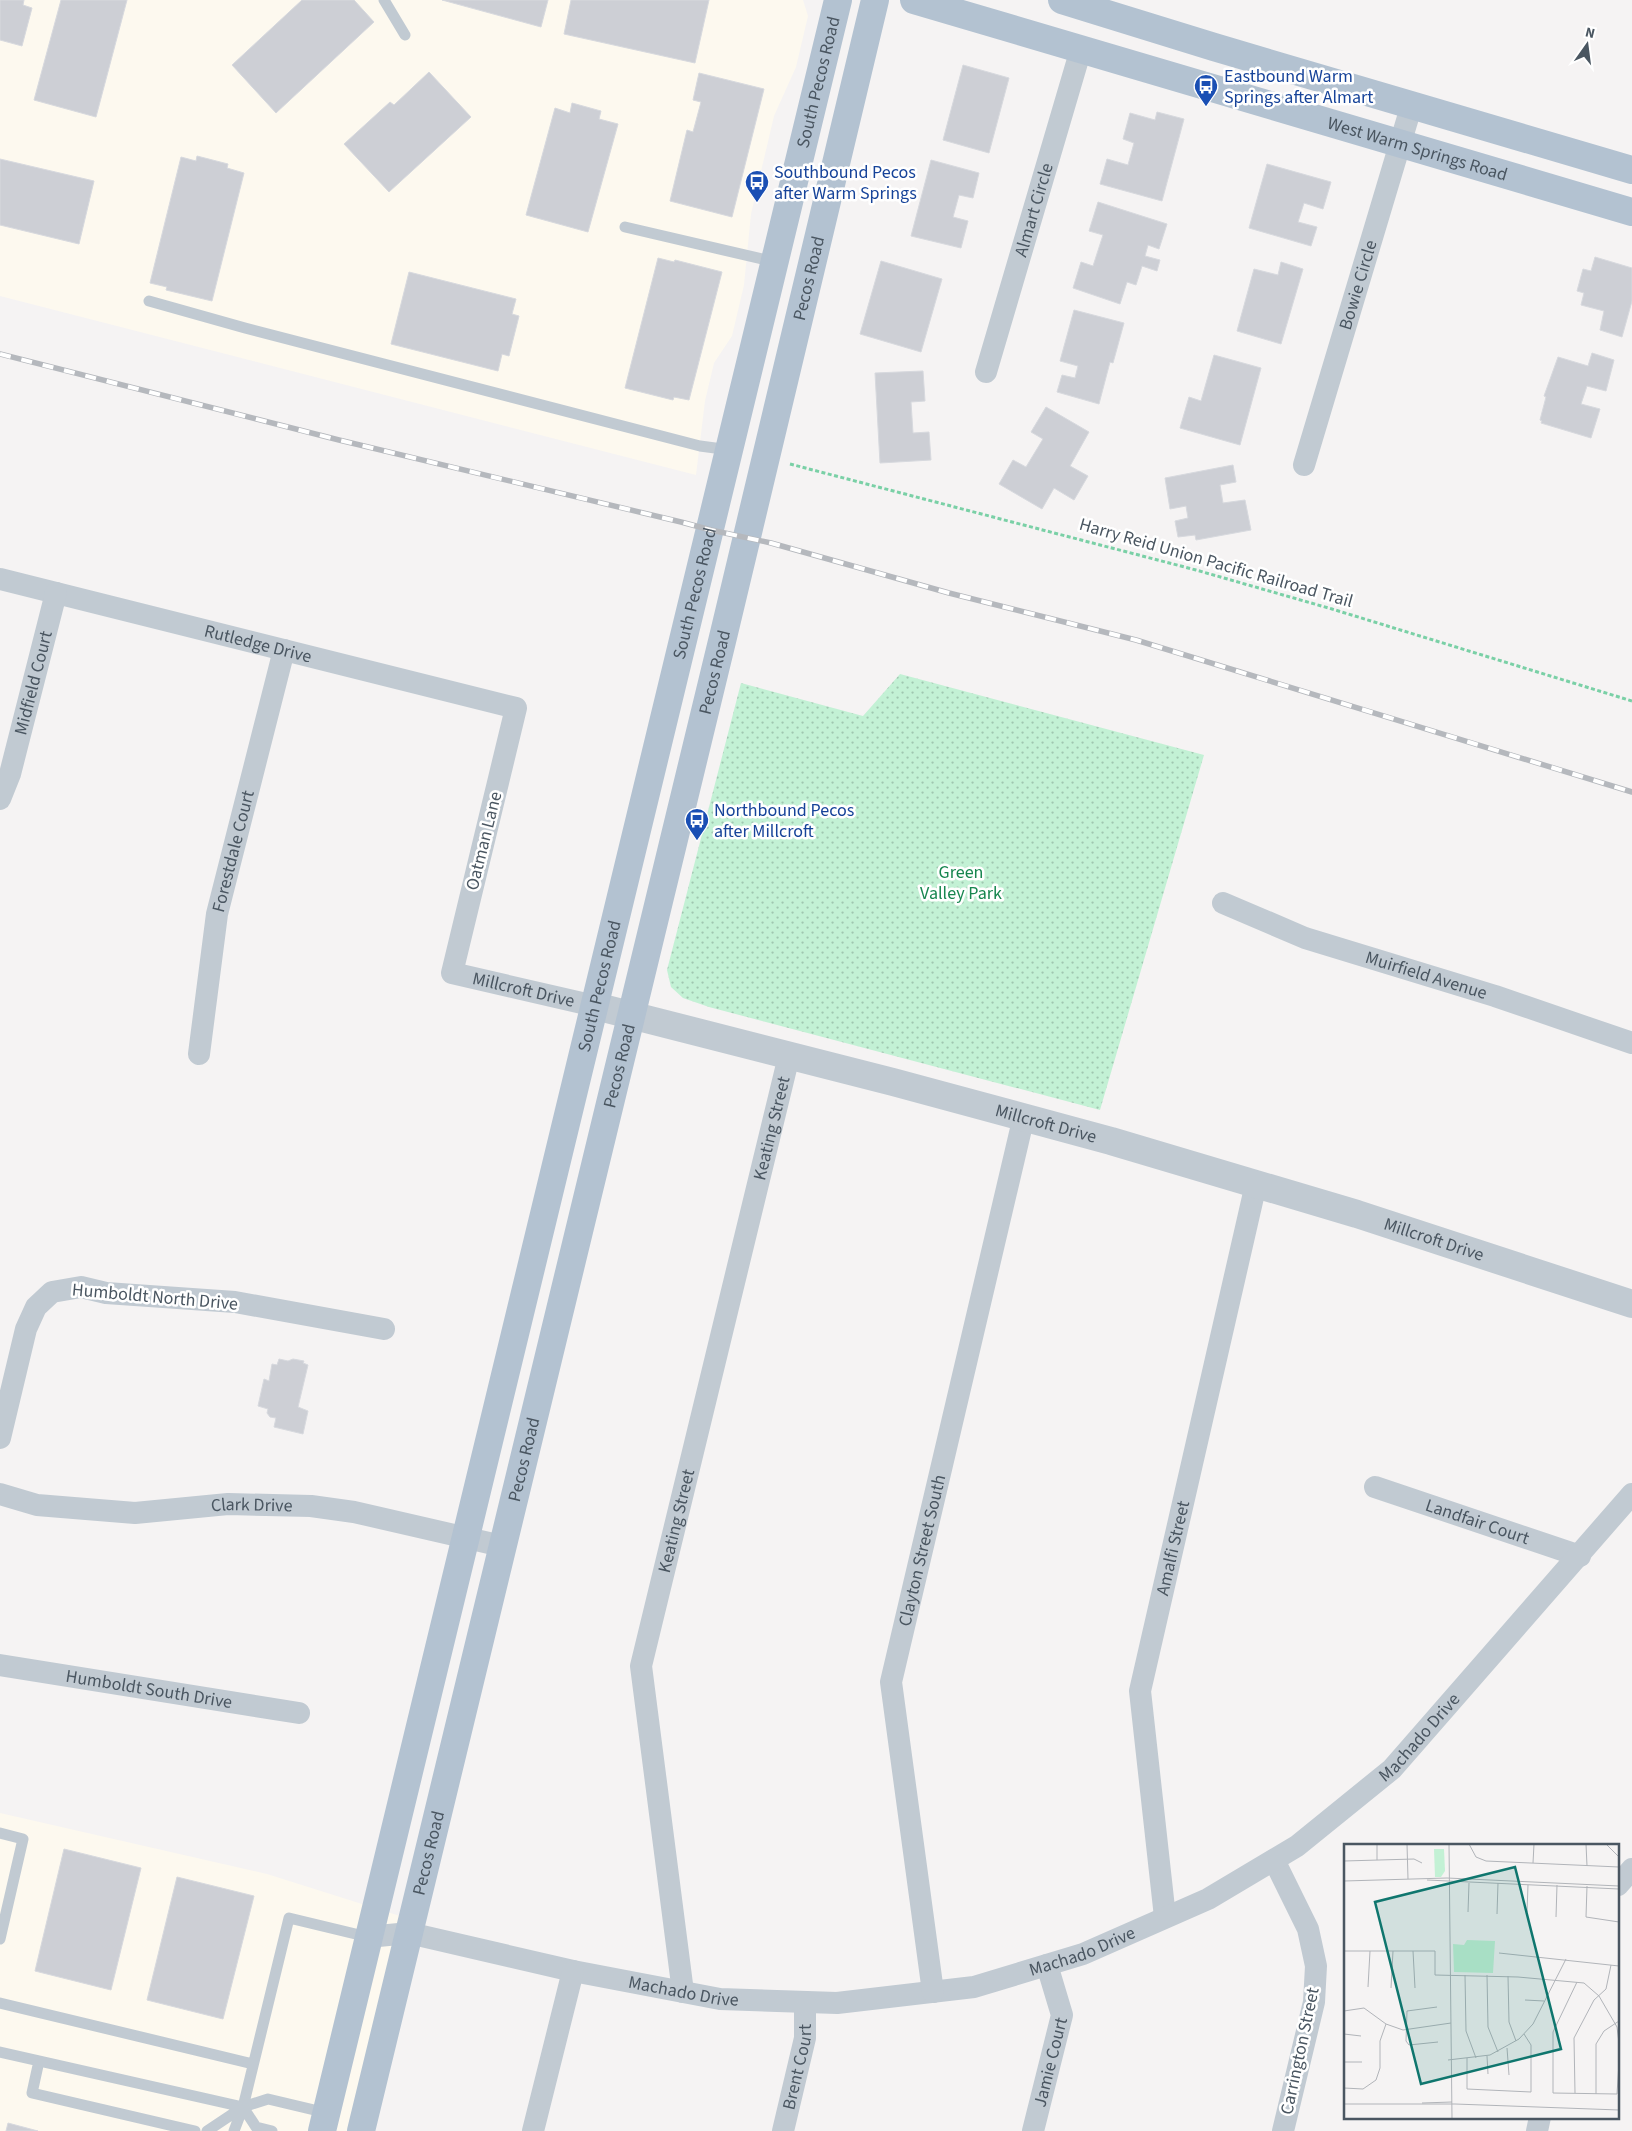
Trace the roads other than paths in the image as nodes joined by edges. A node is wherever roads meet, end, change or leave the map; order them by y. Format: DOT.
graph roads {
  1 [pos="384,0"];
  2 [pos="838,0"];
  3 [pos="875,0"];
  4 [pos="914,0"];
  5 [pos="1062,0"];
  6 [pos="405,34"];
  7 [pos="1081,49"];
  8 [pos="1412,104"];
  9 [pos="1400,145"];
  10 [pos="1632,170"];
  11 [pos="1632,212"];
  12 [pos="625,227"];
  13 [pos="776,262"];
  14 [pos="149,301"];
  15 [pos="986,372"];
  16 [pos="730,450"];
  17 [pos="1304,465"];
  18 [pos="0,578"];
  19 [pos="56,593"];
  20 [pos="284,650"];
  21 [pos="516,708"];
  22 [pos="0,799"];
  23 [pos="1223,902"];
  24 [pos="452,973"];
  25 [pos="595,1006"];
  26 [pos="631,1015"];
  27 [pos="1632,1043"];
  28 [pos="199,1054"];
  29 [pos="789,1056"];
  30 [pos="1024,1116"];
  31 [pos="1256,1184"];
  32 [pos="552,1187"];
  33 [pos="1632,1304"];
  34 [pos="384,1328"];
  35 [pos="0,1438"];
  36 [pos="1375,1487"];
  37 [pos="0,1494"];
  38 [pos="1632,1494"];
  39 [pos="466,1537"];
  40 [pos="502,1546"];
  41 [pos="1580,1556"];
  42 [pos="0,1665"];
  43 [pos="299,1713"];
  44 [pos="0,1833"];
  45 [pos="1274,1860"];
  46 [pos="1632,1869"];
  47 [pos="1620,1883"];
  48 [pos="1165,1918"];
  49 [pos="409,1933"];
  50 [pos="368,1937"];
  51 [pos="0,1939"];
  52 [pos="1047,1965"];
  53 [pos="573,1971"];
  54 [pos="683,1992"];
  55 [pos="934,1992"];
  56 [pos="805,2002"];
  57 [pos="0,2003"];
  58 [pos="0,2052"];
  59 [pos="39,2061"];
  60 [pos="254,2064"];
  61 [pos="243,2107"];
  62 [pos="1540,2118"];
  63 [pos="324,2122"];
  64 [pos="195,2131"];
  65 [pos="207,2131"];
  66 [pos="234,2131"];
  67 [pos="272,2131"];
  68 [pos="361,2131"];
  69 [pos="533,2131"];
  70 [pos="783,2131"];
  71 [pos="1033,2131"];
  72 [pos="1283,2131"];
  73 [pos="1537,2131"];
  1 -- 6 [label="lane"];
  2 -- 13 [label="main road, South Pecos Road"];
  3 -- 26 [label="main road, Pecos Road"];
  4 -- 7 [label="main road, West Warm Springs Road"];
  5 -- 8 [label="main road"];
  7 -- 9 [label="main road, West Warm Springs Road"];
  7 -- 15 [label="street, Almart Circle"];
  8 -- 9 [label="street, Bowie Circle"];
  8 -- 10 [label="main road"];
  9 -- 11 [label="main road, West Warm Springs Road"];
  9 -- 17 [label="street, Bowie Circle"];
  12 -- 13 [label="lane"];
  13 -- 16 [label="main road, South Pecos Road"];
  14 -- 16 [label="lane"];
  16 -- 25 [label="main road, South Pecos Road"];
  18 -- 19 [label="street, Rutledge Drive"];
  19 -- 20 [label="street, Rutledge Drive"];
  19 -- 22 [label="street, Midfield Court"];
  20 -- 21 [label="street, Rutledge Drive"];
  20 -- 28 [label="street, Forestdale Court"];
  21 -- 24 [label="street, Oatman Lane"];
  23 -- 27 [label="street, Muirfield Avenue"];
  24 -- 25 [label="street, Millcroft Drive"];
  25 -- 26 [label="street, Millcroft Drive"];
  25 -- 32 [label="main road, South Pecos Road"];
  26 -- 29 [label="street, Millcroft Drive"];
  26 -- 40 [label="main road, Pecos Road"];
  29 -- 30 [label="street, Millcroft Drive"];
  29 -- 54 [label="street, Keating Street"];
  30 -- 31 [label="street, Millcroft Drive"];
  30 -- 55 [label="street, Clayton Street South"];
  31 -- 33 [label="street, Millcroft Drive"];
  31 -- 48 [label="street, Amalfi Street"];
  32 -- 39 [label="main road, Pecos Road"];
  34 -- 35 [label="street, Humboldt North Drive"];
  36 -- 41 [label="street, Landfair Court"];
  37 -- 39 [label="street, Clark Drive"];
  38 -- 41 [label="street, Machado Drive"];
  39 -- 40 [label="street, Clark Drive"];
  39 -- 50 [label="main road, Pecos Road"];
  40 -- 49 [label="main road, Pecos Road"];
  41 -- 45 [label="street, Machado Drive"];
  42 -- 43 [label="street, Humboldt South Drive"];
  44 -- 51 [label="lane"];
  45 -- 48 [label="street, Machado Drive"];
  45 -- 72 [label="street, Carrington Street"];
  46 -- 47 [label="street"];
  48 -- 52 [label="street, Machado Drive"];
  49 -- 50 [label="street, Machado Drive"];
  49 -- 53 [label="street, Machado Drive"];
  49 -- 68 [label="main road, Pecos Road"];
  50 -- 60 [label="lane"];
  50 -- 63 [label="main road, Pecos Road"];
  52 -- 55 [label="street, Machado Drive"];
  52 -- 71 [label="street, Jamie Court"];
  53 -- 54 [label="street, Machado Drive"];
  53 -- 69 [label="street"];
  54 -- 56 [label="street, Machado Drive"];
  55 -- 56 [label="street, Machado Drive"];
  56 -- 70 [label="street, Brent Court"];
  57 -- 60 [label="lane"];
  58 -- 59 [label="lane"];
  59 -- 61 [label="lane"];
  59 -- 64 [label="lane"];
  60 -- 61 [label="lane"];
  61 -- 63 [label="lane"];
  61 -- 65 [label="lane"];
  61 -- 66 [label="lane"];
  61 -- 67 [label="lane"];
  62 -- 73 [label="street"];
}
